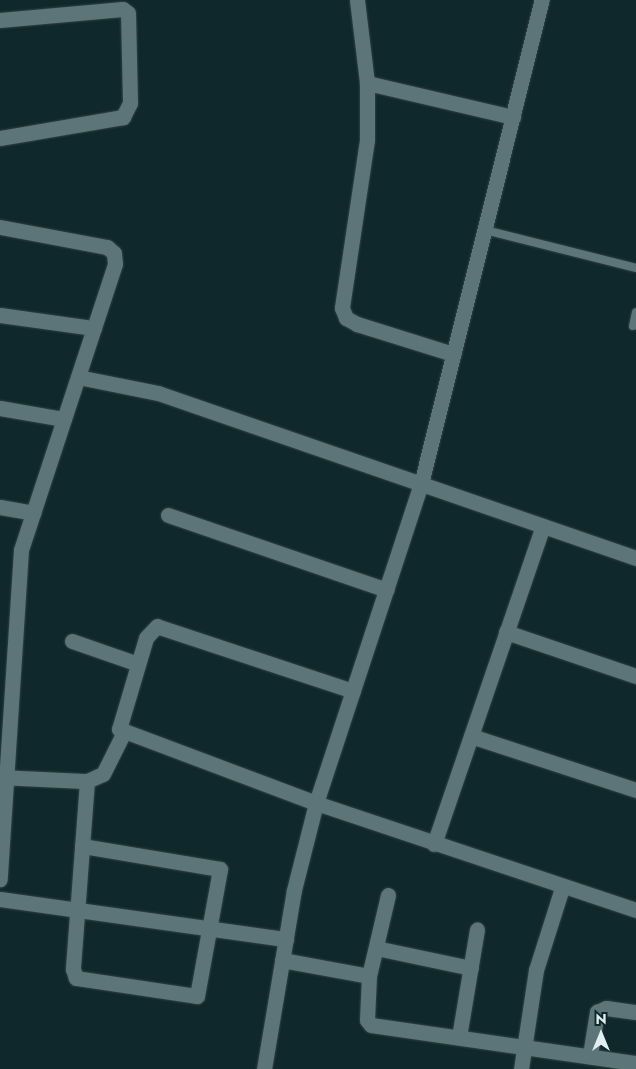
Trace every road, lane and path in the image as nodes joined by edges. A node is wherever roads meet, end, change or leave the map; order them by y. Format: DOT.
graph roads {
  1 [pos="357,0"];
  2 [pos="542,0"];
  3 [pos="0,20"];
  4 [pos="367,83"];
  5 [pos="513,117"];
  6 [pos="0,138"];
  7 [pos="0,227"];
  8 [pos="485,230"];
  9 [pos="636,268"];
  10 [pos="636,312"];
  11 [pos="0,315"];
  12 [pos="633,326"];
  13 [pos="94,328"];
  14 [pos="454,354"];
  15 [pos="78,377"];
  16 [pos="0,408"];
  17 [pos="64,419"];
  18 [pos="421,484"];
  19 [pos="0,507"];
  20 [pos="33,513"];
  21 [pos="168,515"];
  22 [pos="543,526"];
  23 [pos="636,558"];
  24 [pos="387,590"];
  25 [pos="506,632"];
  26 [pos="72,641"];
  27 [pos="138,664"];
  28 [pos="636,676"];
  29 [pos="353,692"];
  30 [pos="124,732"];
  31 [pos="471,736"];
  32 [pos="5,778"];
  33 [pos="87,781"];
  34 [pos="636,790"];
  35 [pos="316,803"];
  36 [pos="434,844"];
  37 [pos="82,846"];
  38 [pos="0,879"];
  39 [pos="562,888"];
  40 [pos="388,895"];
  41 [pos="0,899"];
  42 [pos="77,907"];
  43 [pos="636,910"];
  44 [pos="211,927"];
  45 [pos="477,929"];
  46 [pos="286,938"];
  47 [pos="376,948"];
  48 [pos="282,960"];
  49 [pos="471,968"];
  50 [pos="369,976"];
  51 [pos="636,1012"];
  52 [pos="459,1036"];
  53 [pos="524,1044"];
  54 [pos="590,1055"];
  55 [pos="636,1063"];
  56 [pos="264,1069"];
  57 [pos="521,1069"];
  1 -- 4 [label="street"];
  2 -- 5 [label="street"];
  3 -- 6 [label="street"];
  4 -- 5 [label="street"];
  4 -- 14 [label="street"];
  5 -- 8 [label="street"];
  7 -- 13 [label="street"];
  8 -- 9 [label="lane"];
  8 -- 14 [label="street"];
  10 -- 12 [label="lane"];
  11 -- 13 [label="street"];
  13 -- 15 [label="street"];
  14 -- 18 [label="street"];
  15 -- 17 [label="street"];
  15 -- 18 [label="street"];
  16 -- 17 [label="street"];
  17 -- 20 [label="street"];
  18 -- 22 [label="street"];
  18 -- 24 [label="street"];
  19 -- 20 [label="street"];
  20 -- 32 [label="street"];
  21 -- 24 [label="street"];
  22 -- 23 [label="street"];
  22 -- 25 [label="street"];
  24 -- 29 [label="street"];
  25 -- 28 [label="street"];
  25 -- 31 [label="street"];
  26 -- 27 [label="street"];
  27 -- 29 [label="street"];
  27 -- 30 [label="street"];
  29 -- 35 [label="street"];
  30 -- 33 [label="street"];
  30 -- 35 [label="street"];
  31 -- 34 [label="street"];
  31 -- 36 [label="street"];
  32 -- 33 [label="street"];
  32 -- 38 [label="street"];
  33 -- 37 [label="street"];
  35 -- 36 [label="street"];
  35 -- 46 [label="street"];
  36 -- 39 [label="street"];
  37 -- 42 [label="street"];
  37 -- 44 [label="street"];
  39 -- 43 [label="street"];
  39 -- 53 [label="street"];
  40 -- 47 [label="street"];
  41 -- 42 [label="street"];
  42 -- 44 [label="street"];
  42 -- 44 [label="street"];
  44 -- 46 [label="street"];
  45 -- 49 [label="street"];
  46 -- 48 [label="street"];
  47 -- 49 [label="street"];
  47 -- 50 [label="street"];
  48 -- 50 [label="street"];
  48 -- 56 [label="street"];
  49 -- 52 [label="street"];
  50 -- 52 [label="street"];
  51 -- 54 [label="street"];
  52 -- 53 [label="street"];
  53 -- 54 [label="street"];
  53 -- 57 [label="street"];
  54 -- 55 [label="street"];
}
